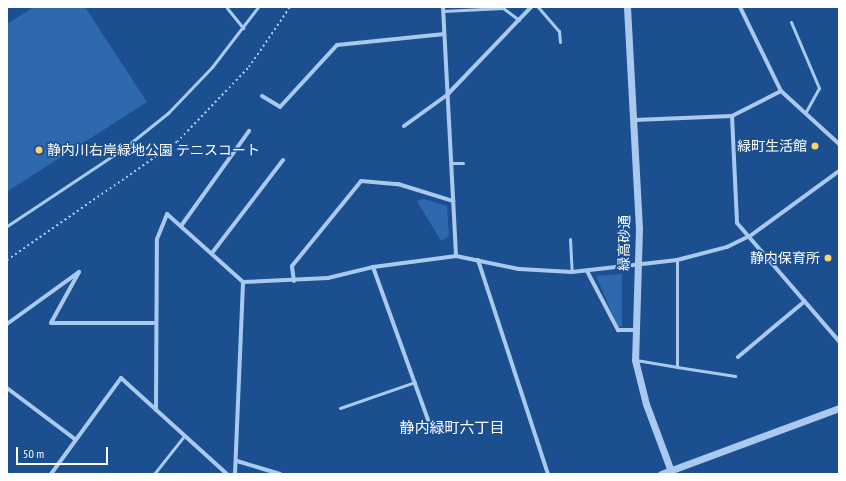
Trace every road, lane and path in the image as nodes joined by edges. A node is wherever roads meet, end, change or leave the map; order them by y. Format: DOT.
graph roads {
  1 [pos="258,7"];
  2 [pos="290,7"];
  3 [pos="531,7"];
  4 [pos="538,7"];
  5 [pos="628,7"];
  6 [pos="740,7"];
  7 [pos="227,8"];
  8 [pos="443,9"];
  9 [pos="519,20"];
  10 [pos="791,22"];
  11 [pos="242,28"];
  12 [pos="444,34"];
  13 [pos="560,42"];
  14 [pos="781,90"];
  15 [pos="447,95"];
  16 [pos="262,96"];
  17 [pos="806,111"];
  18 [pos="732,116"];
  19 [pos="634,120"];
  20 [pos="404,126"];
  21 [pos="249,131"];
  22 [pos="839,144"];
  23 [pos="282,160"];
  24 [pos="451,163"];
  25 [pos="463,163"];
  26 [pos="839,170"];
  27 [pos="453,202"];
  28 [pos="7,226"];
  29 [pos="181,226"];
  30 [pos="750,236"];
  31 [pos="570,239"];
  32 [pos="212,253"];
  33 [pos="456,256"];
  34 [pos="7,260"];
  35 [pos="478,260"];
  36 [pos="677,260"];
  37 [pos="637,265"];
  38 [pos="373,267"];
  39 [pos="587,271"];
  40 [pos="572,272"];
  41 [pos="294,281"];
  42 [pos="243,282"];
  43 [pos="805,301"];
  44 [pos="154,323"];
  45 [pos="7,324"];
  46 [pos="634,330"];
  47 [pos="839,341"];
  48 [pos="738,357"];
  49 [pos="635,360"];
  50 [pos="677,367"];
  51 [pos="735,376"];
  52 [pos="415,382"];
  53 [pos="7,388"];
  54 [pos="340,408"];
  55 [pos="839,408"];
  56 [pos="156,410"];
  57 [pos="428,420"];
  58 [pos="184,436"];
  59 [pos="75,439"];
  60 [pos="237,461"];
  61 [pos="671,472"];
  62 [pos="51,474"];
  63 [pos="154,474"];
  64 [pos="227,474"];
  65 [pos="235,474"];
  66 [pos="280,474"];
  67 [pos="548,474"];
  68 [pos="661,474"];
  1 -- 11 [label="lane"];
  2 -- 34 [label="path"];
  3 -- 9 [label="street"];
  4 -- 13 [label="lane"];
  5 -- 19 [label="street, 緑高砂通"];
  6 -- 14 [label="street"];
  7 -- 11 [label="lane"];
  8 -- 9 [label="lane"];
  8 -- 12 [label="street"];
  9 -- 15 [label="street"];
  10 -- 17 [label="lane"];
  11 -- 28 [label="lane"];
  12 -- 15 [label="street"];
  12 -- 16 [label="street"];
  14 -- 17 [label="street"];
  14 -- 18 [label="street"];
  15 -- 20 [label="street"];
  15 -- 24 [label="street"];
  17 -- 22 [label="street"];
  18 -- 19 [label="street"];
  18 -- 30 [label="street"];
  19 -- 37 [label="street, 緑高砂通"];
  21 -- 29 [label="street"];
  23 -- 32 [label="street"];
  24 -- 25 [label="lane"];
  24 -- 27 [label="street"];
  26 -- 30 [label="street"];
  27 -- 33 [label="street"];
  27 -- 41 [label="street"];
  29 -- 32 [label="street"];
  29 -- 44 [label="street"];
  30 -- 36 [label="street"];
  30 -- 43 [label="street"];
  31 -- 40 [label="lane"];
  32 -- 42 [label="street"];
  33 -- 35 [label="street"];
  33 -- 38 [label="street"];
  35 -- 40 [label="street"];
  35 -- 67 [label="street"];
  36 -- 37 [label="street"];
  36 -- 50 [label="lane"];
  37 -- 39 [label="street"];
  37 -- 46 [label="street, 緑高砂通"];
  38 -- 41 [label="street"];
  38 -- 52 [label="street"];
  39 -- 40 [label="street"];
  39 -- 46 [label="street"];
  41 -- 42 [label="street"];
  42 -- 60 [label="street"];
  43 -- 47 [label="street"];
  43 -- 48 [label="street"];
  44 -- 45 [label="street"];
  44 -- 56 [label="street"];
  46 -- 49 [label="street, 緑高砂通"];
  49 -- 50 [label="lane"];
  49 -- 61 [label="street, 緑高砂通"];
  50 -- 51 [label="lane"];
  52 -- 54 [label="lane"];
  52 -- 57 [label="street"];
  53 -- 59 [label="street"];
  55 -- 61 [label="street"];
  56 -- 58 [label="street"];
  56 -- 59 [label="street"];
  58 -- 63 [label="lane"];
  58 -- 64 [label="street"];
  59 -- 62 [label="street"];
  60 -- 65 [label="street"];
  60 -- 66 [label="street"];
  61 -- 68 [label="street"];
}
